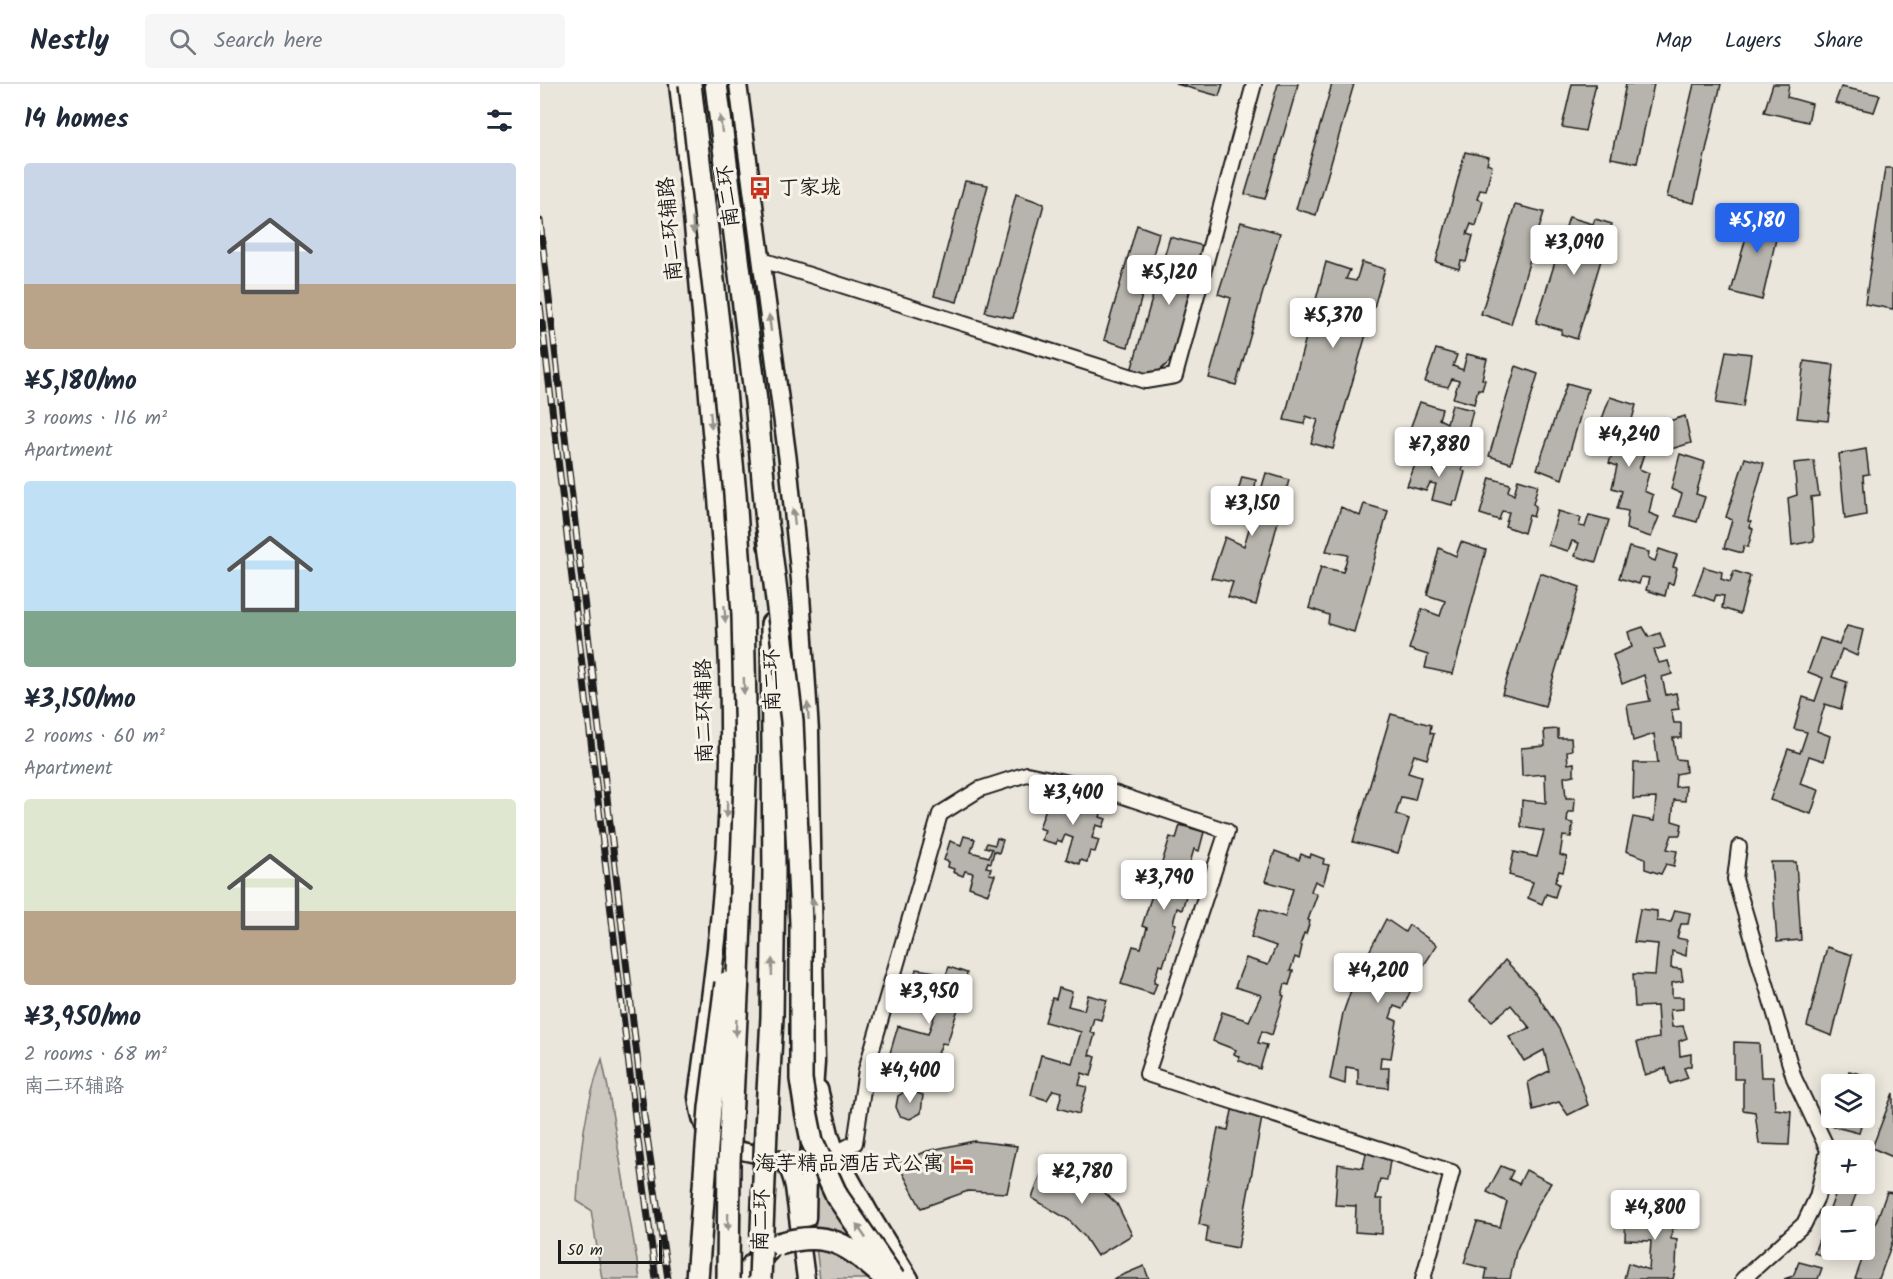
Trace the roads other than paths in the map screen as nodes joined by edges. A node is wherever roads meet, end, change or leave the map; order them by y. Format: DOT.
graph roads {
  1 [pos="678,84"];
  2 [pos="690,84"];
  3 [pos="716,84"];
  4 [pos="738,84"];
  5 [pos="1254,84"];
  6 [pos="762,260"];
  7 [pos="768,528"];
  8 [pos="1739,847"];
  9 [pos="742,861"];
  10 [pos="816,1062"];
  11 [pos="836,1153"];
  12 [pos="697,1279"];
  13 [pos="728,1279"];
  14 [pos="744,1279"];
  15 [pos="760,1279"];
  16 [pos="806,1279"];
  17 [pos="814,1279"];
  18 [pos="887,1279"];
  19 [pos="894,1279"];
  20 [pos="910,1279"];
  21 [pos="1423,1279"];
  22 [pos="1743,1279"];
  1 -- 16 [label="street, 南二环辅路, one-way"];
  2 -- 9 [label="highway, 南二环, one-way, bridge"];
  7 -- 3 [label="highway, 南二环, one-way"];
  4 -- 6 [label="street"];
  5 -- 6 [label="street"];
  10 -- 6 [label="street, one-way"];
  15 -- 7 [label="highway, 南二环, one-way, bridge"];
  19 -- 7 [label="highway, one-way, bridge"];
  8 -- 22 [label="street"];
  9 -- 12 [label="highway, bridge"];
  9 -- 13 [label="highway, 南二环, one-way, bridge"];
  10 -- 11 [label="street"];
  10 -- 17 [label="street"];
  11 -- 20 [label="street"];
  11 -- 21 [label="street"];
  14 -- 18 [label="highway, bridge"];
}
